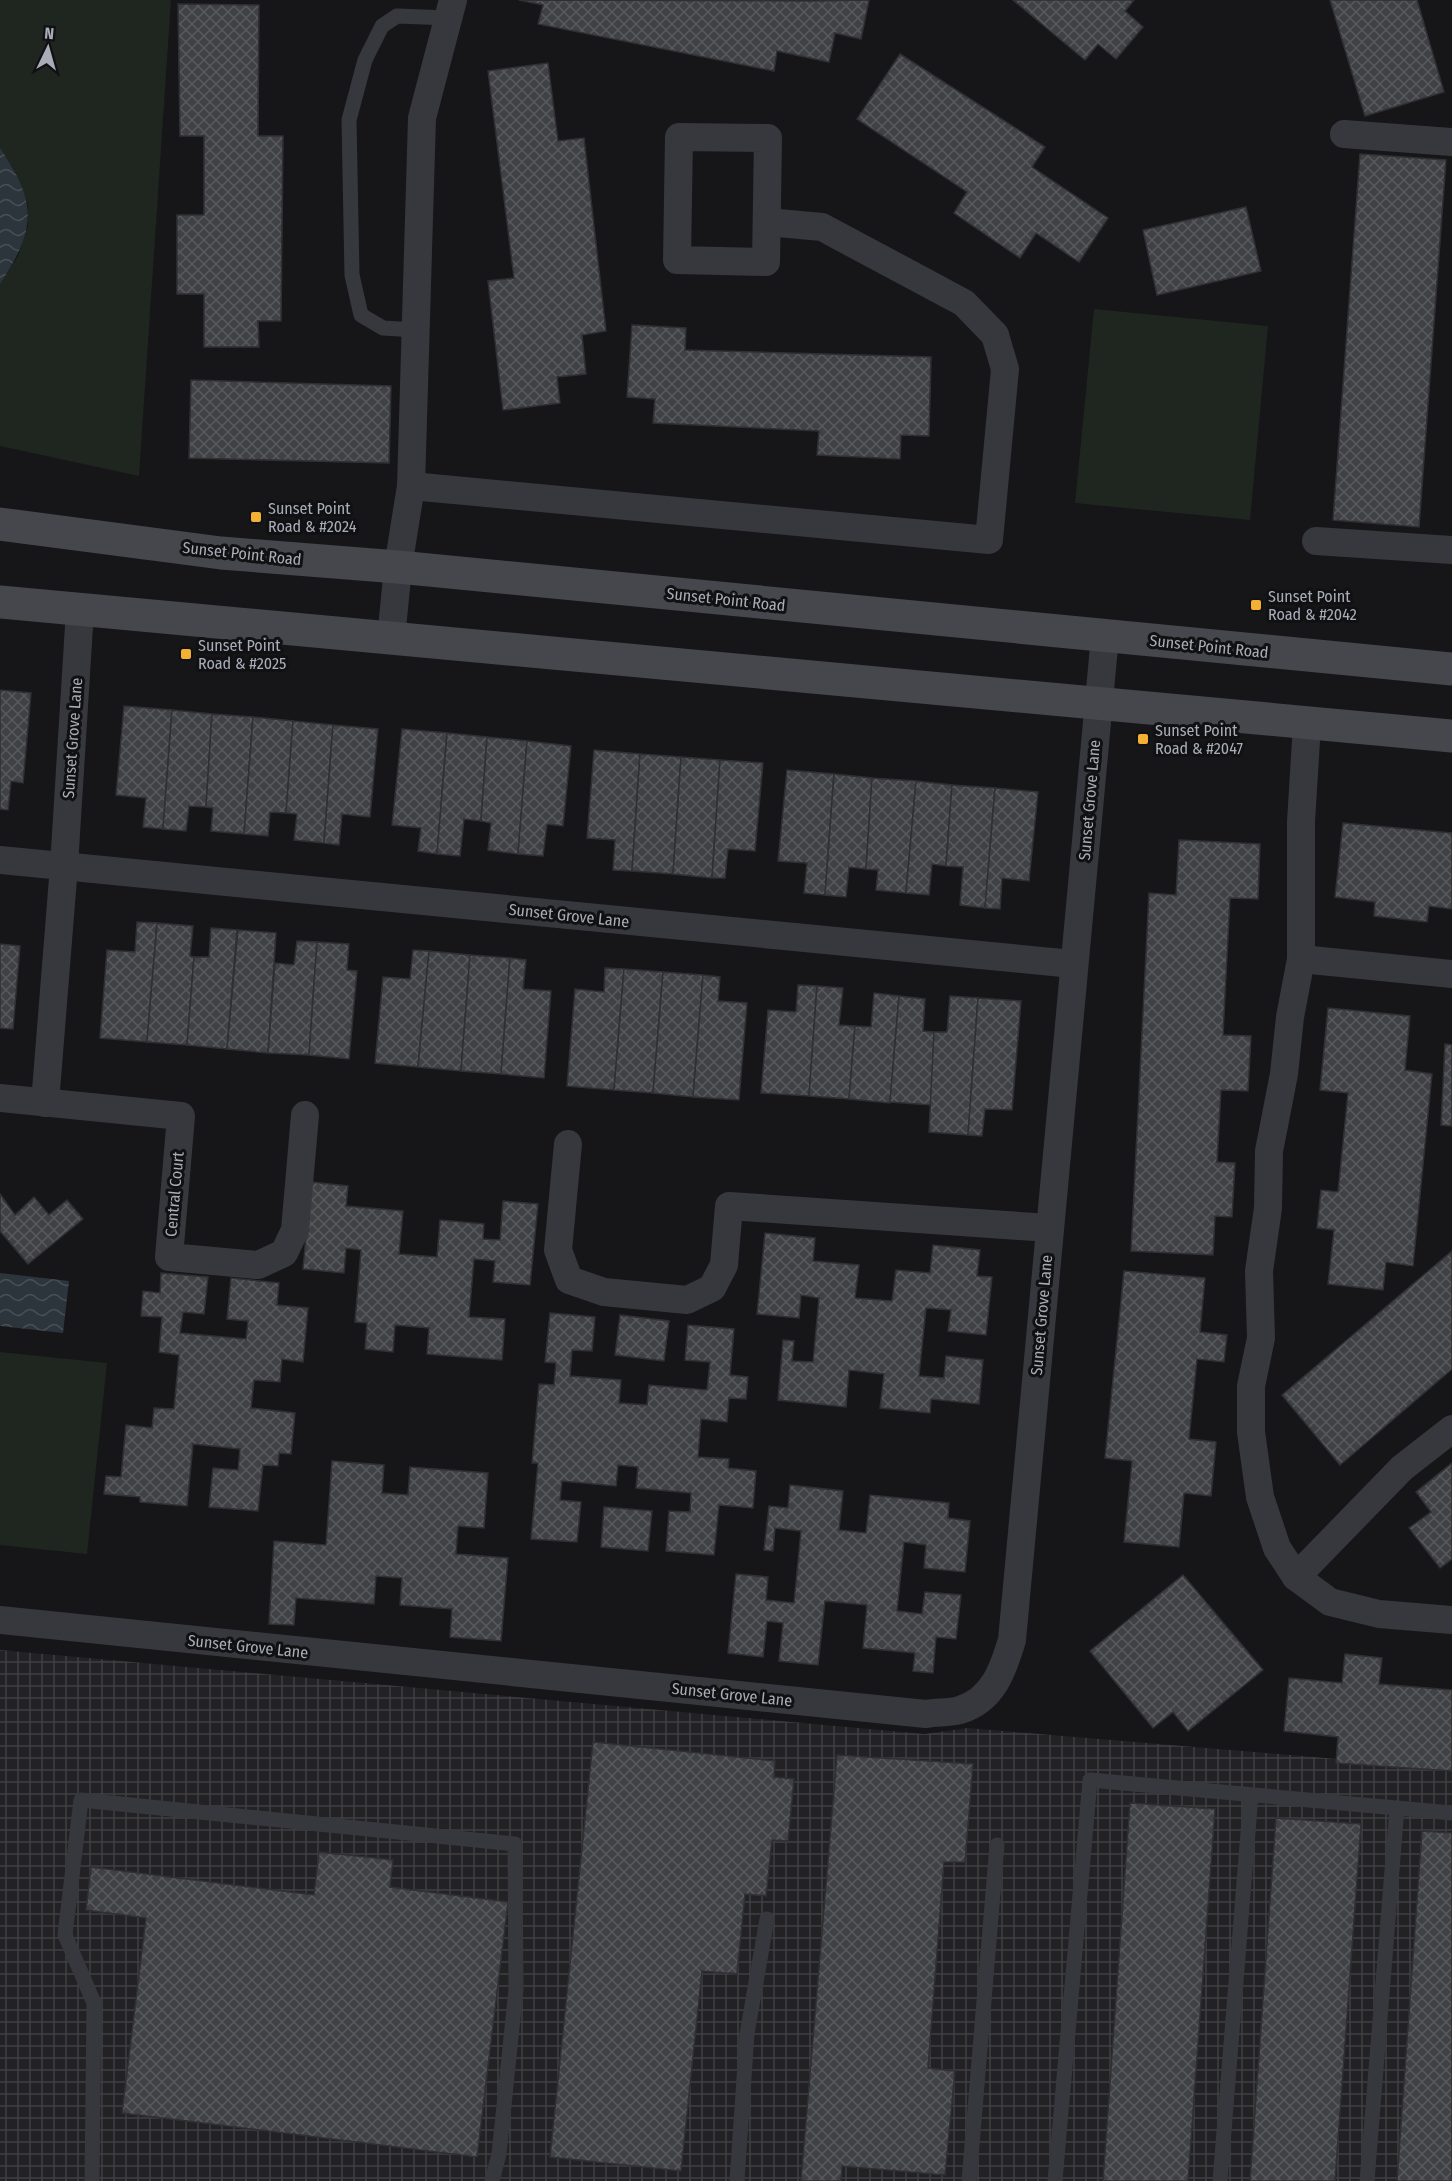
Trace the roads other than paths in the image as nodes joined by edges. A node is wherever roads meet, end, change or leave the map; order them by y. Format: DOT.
graph roads {
  1 [pos="451,9"];
  2 [pos="1344,134"];
  3 [pos="1452,142"];
  4 [pos="766,222"];
  5 [pos="416,330"];
  6 [pos="411,486"];
  7 [pos="0,524"];
  8 [pos="1316,541"];
  9 [pos="1452,550"];
  10 [pos="398,567"];
  11 [pos="0,602"];
  12 [pos="80,610"];
  13 [pos="1105,636"];
  14 [pos="391,639"];
  15 [pos="1452,669"];
  16 [pos="1098,703"];
  17 [pos="1307,724"];
  18 [pos="1452,736"];
  19 [pos="0,860"];
  20 [pos="64,866"];
  21 [pos="1301,959"];
  22 [pos="1073,964"];
  23 [pos="1452,974"];
  24 [pos="0,1098"];
  25 [pos="45,1102"];
  26 [pos="305,1115"];
  27 [pos="568,1144"];
  28 [pos="1049,1228"];
  29 [pos="1452,1429"];
  30 [pos="1296,1577"];
  31 [pos="0,1620"];
  32 [pos="1452,1620"];
  33 [pos="1251,1795"];
  34 [pos="1397,1808"];
  35 [pos="1452,1813"];
  36 [pos="997,1845"];
  37 [pos="767,1919"];
  38 [pos="92,2181"];
  39 [pos="492,2181"];
  40 [pos="737,2181"];
  41 [pos="969,2181"];
  42 [pos="1055,2181"];
  43 [pos="1220,2181"];
  44 [pos="1367,2181"];
  1 -- 5 [label="street"];
  1 -- 5 [label="lane"];
  2 -- 3 [label="street"];
  4 -- 4 [label="street"];
  4 -- 6 [label="street"];
  5 -- 6 [label="street"];
  6 -- 10 [label="street"];
  7 -- 10 [label="main road, Sunset Point Road"];
  8 -- 9 [label="street"];
  10 -- 13 [label="main road, Sunset Point Road"];
  10 -- 14 [label="street"];
  11 -- 12 [label="main road"];
  12 -- 14 [label="main road"];
  12 -- 20 [label="street, Sunset Grove Lane"];
  13 -- 15 [label="main road, Sunset Point Road"];
  13 -- 16 [label="street, Sunset Grove Lane"];
  14 -- 16 [label="main road"];
  16 -- 17 [label="main road"];
  16 -- 22 [label="street, Sunset Grove Lane"];
  17 -- 18 [label="main road"];
  17 -- 21 [label="street"];
  19 -- 20 [label="street, Sunset Grove Lane"];
  20 -- 22 [label="street, Sunset Grove Lane"];
  20 -- 25 [label="street"];
  21 -- 23 [label="street"];
  21 -- 30 [label="street"];
  22 -- 28 [label="street, Sunset Grove Lane"];
  24 -- 25 [label="street, Central Court"];
  25 -- 26 [label="street, Central Court"];
  27 -- 28 [label="street"];
  28 -- 31 [label="street, Sunset Grove Lane"];
  29 -- 30 [label="street"];
  30 -- 32 [label="street"];
  33 -- 34 [label="lane"];
  33 -- 42 [label="lane"];
  33 -- 43 [label="lane"];
  34 -- 35 [label="lane"];
  34 -- 44 [label="lane"];
  36 -- 41 [label="lane"];
  37 -- 40 [label="lane"];
  38 -- 39 [label="lane"];
}
